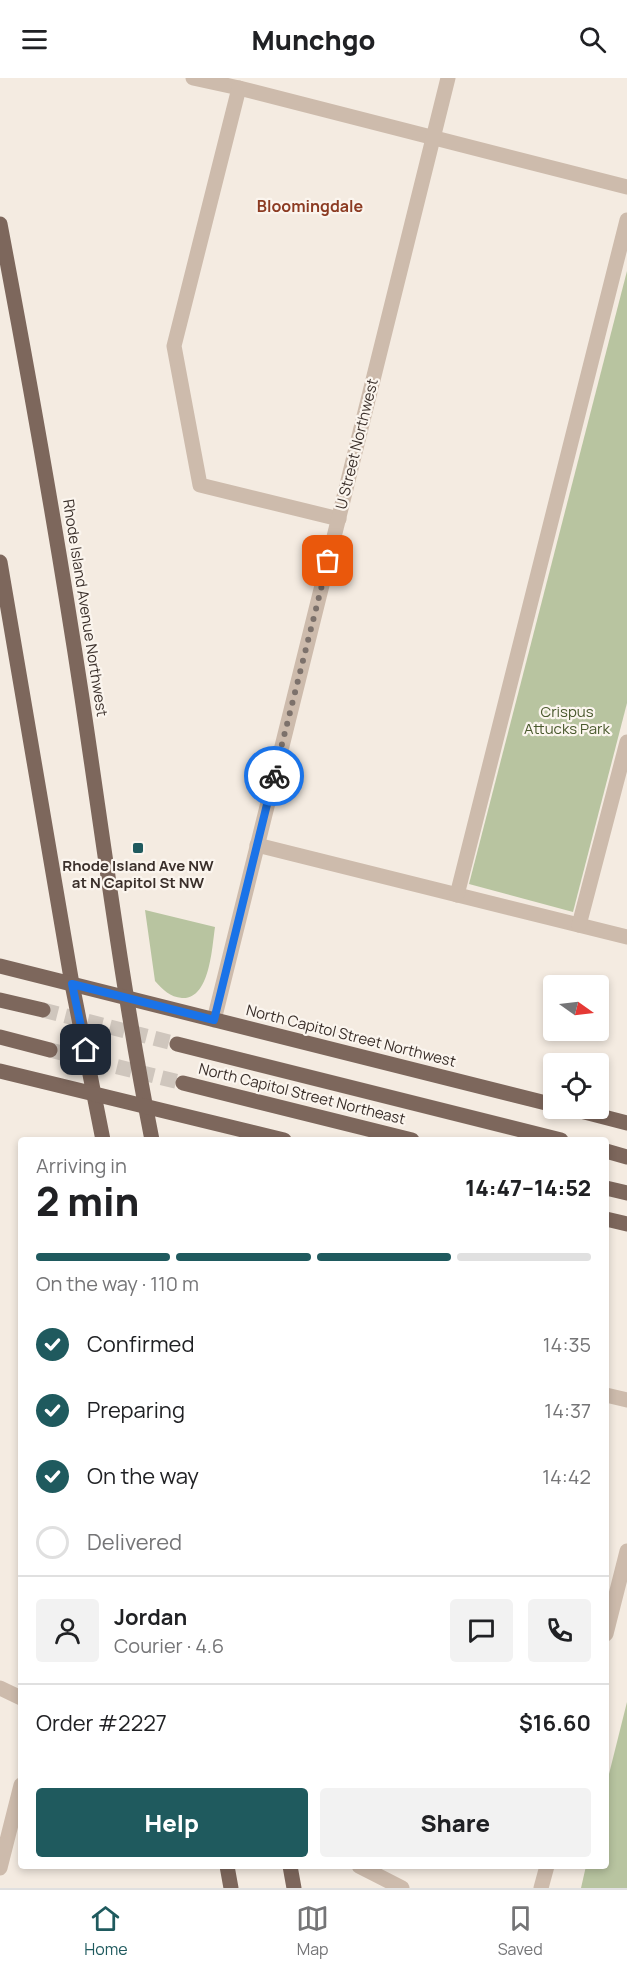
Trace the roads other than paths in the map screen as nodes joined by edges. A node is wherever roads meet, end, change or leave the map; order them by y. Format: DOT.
graph roads {
  1 [pos="193,78"];
  2 [pos="448,78"];
  3 [pos="239,88"];
  4 [pos="433,139"];
  5 [pos="627,187"];
  6 [pos="627,220"];
  7 [pos="0,225"];
  8 [pos="339,519"];
  9 [pos="0,562"];
  10 [pos="627,742"];
  11 [pos="257,845"];
  12 [pos="457,895"];
  13 [pos="579,925"];
  14 [pos="627,937"];
  15 [pos="0,966"];
  16 [pos="72,984"];
  17 [pos="127,998"];
  18 [pos="0,1000"];
  19 [pos="43,1010"];
  20 [pos="214,1020"];
  21 [pos="0,1037"];
  22 [pos="177,1044"];
  23 [pos="51,1050"];
  24 [pos="0,1071"];
  25 [pos="183,1083"];
  26 [pos="95,1094"];
  27 [pos="543,1102"];
  28 [pos="145,1106"];
  29 [pos="609,1118"];
  30 [pos="627,1123"];
  31 [pos="102,1137"];
  32 [pos="151,1137"];
  33 [pos="272,1137"];
  34 [pos="400,1137"];
  35 [pos="549,1137"];
  36 [pos="609,1152"];
  37 [pos="627,1156"];
  38 [pos="609,1189"];
  39 [pos="627,1193"];
  40 [pos="609,1220"];
  41 [pos="627,1224"];
  42 [pos="609,1396"];
  43 [pos="627,1400"];
  44 [pos="627,1551"];
  45 [pos="609,1622"];
  46 [pos="0,1688"];
  47 [pos="18,1697"];
  48 [pos="18,1792"];
  49 [pos="6,1818"];
  50 [pos="0,1868"];
  51 [pos="228,1869"];
  52 [pos="291,1869"];
  53 [pos="364,1869"];
  54 [pos="546,1869"];
  55 [pos="231,1888"];
  56 [pos="294,1888"];
  57 [pos="402,1888"];
  58 [pos="541,1888"];
  1 -- 3 [label="street"];
  2 -- 4 [label="street, U Street Northwest"];
  3 -- 4 [label="street"];
  3 -- 8 [label="street"];
  4 -- 5 [label="street"];
  4 -- 8 [label="street, U Street Northwest"];
  6 -- 12 [label="street"];
  7 -- 17 [label="main road, Rhode Island Avenue Northwest"];
  8 -- 11 [label="street, U Street Northwest"];
  9 -- 16 [label="main road"];
  10 -- 13 [label="street"];
  11 -- 12 [label="street"];
  11 -- 20 [label="street, U Street Northwest"];
  12 -- 13 [label="street"];
  13 -- 14 [label="street"];
  15 -- 16 [label="main road, North Capitol Street Northwest"];
  16 -- 17 [label="main road, North Capitol Street Northwest"];
  16 -- 26 [label="main road"];
  17 -- 20 [label="main road, North Capitol Street Northwest"];
  17 -- 28 [label="main road, Rhode Island Avenue Northwest"];
  18 -- 19 [label="main road"];
  20 -- 27 [label="main road, North Capitol Street Northwest"];
  21 -- 23 [label="main road"];
  22 -- 35 [label="main road"];
  24 -- 26 [label="main road"];
  25 -- 34 [label="main road, North Capitol Street Northeast"];
  26 -- 28 [label="main road"];
  26 -- 31 [label="main road"];
  28 -- 32 [label="main road, Rhode Island Avenue Northwest"];
  28 -- 33 [label="main road"];
  29 -- 30 [label="main road"];
  36 -- 37 [label="main road"];
  38 -- 39 [label="main road"];
  40 -- 41 [label="main road"];
  42 -- 43 [label="street"];
  44 -- 45 [label="street"];
  46 -- 47 [label="street"];
  48 -- 49 [label="street"];
  49 -- 50 [label="street"];
  51 -- 55 [label="main road"];
  52 -- 56 [label="main road"];
  53 -- 57 [label="street"];
  54 -- 58 [label="street"];
}
